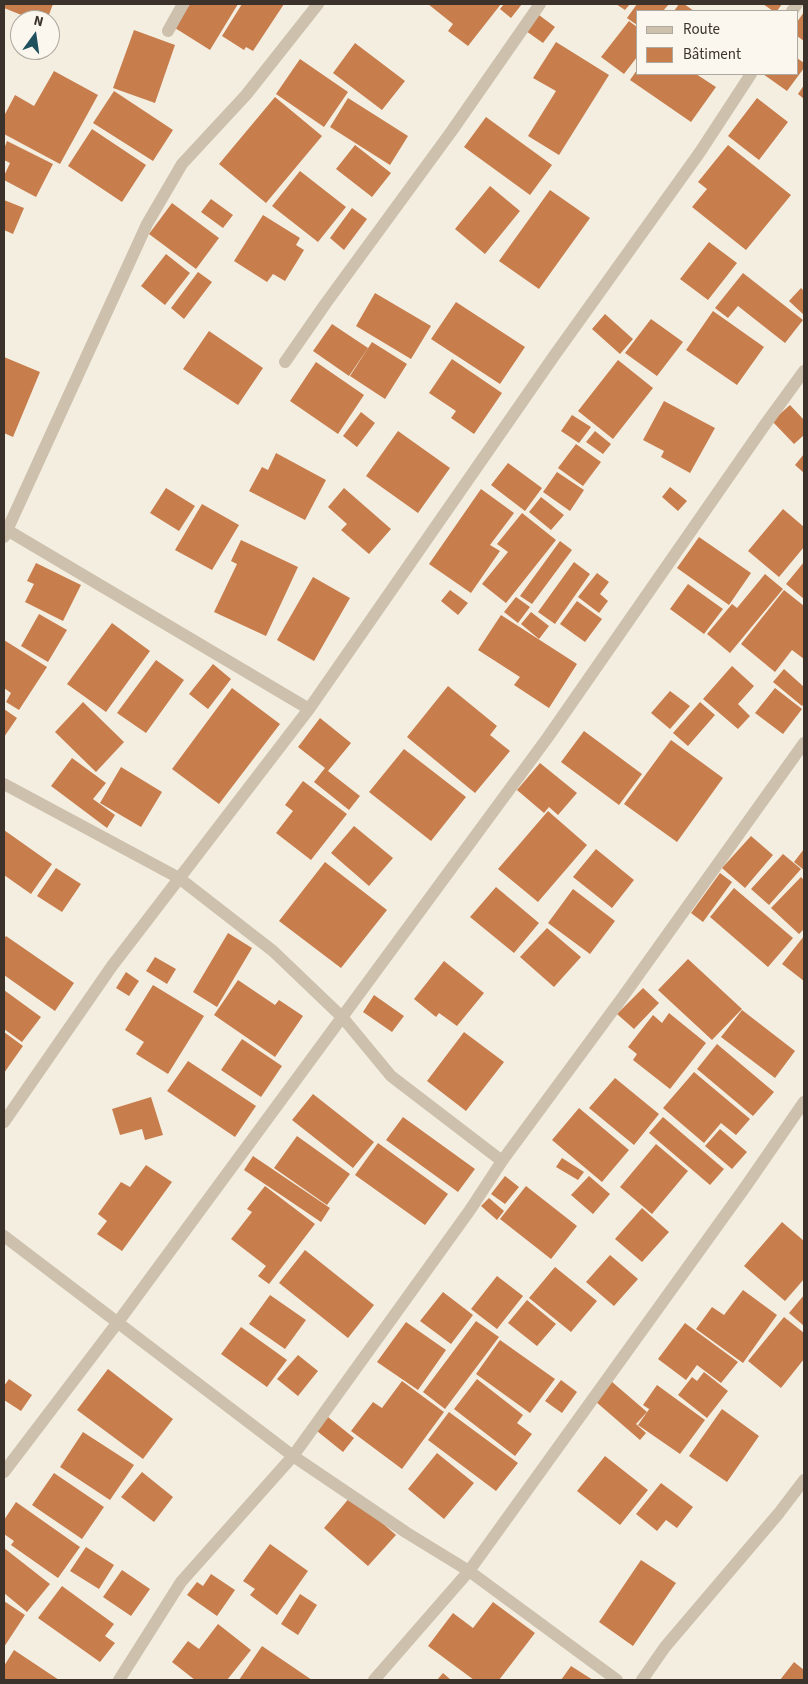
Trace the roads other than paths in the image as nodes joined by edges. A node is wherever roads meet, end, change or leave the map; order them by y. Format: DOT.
graph roads {
  1 [pos="183,4"];
  2 [pos="318,4"];
  3 [pos="540,4"];
  4 [pos="168,31"];
  5 [pos="750,75"];
  6 [pos="286,362"];
  7 [pos="804,371"];
  8 [pos="6,534"];
  9 [pos="309,709"];
  10 [pos="804,743"];
  11 [pos="4,784"];
  12 [pos="179,878"];
  13 [pos="343,1018"];
  14 [pos="804,1102"];
  15 [pos="4,1122"];
  16 [pos="502,1160"];
  17 [pos="4,1236"];
  18 [pos="118,1322"];
  19 [pos="293,1456"];
  20 [pos="4,1472"];
  21 [pos="804,1480"];
  22 [pos="469,1571"];
  23 [pos="119,1680"];
  24 [pos="374,1680"];
  25 [pos="617,1680"];
  26 [pos="642,1680"];
  1 -- 4 [label="street"];
  2 -- 8 [label="street"];
  3 -- 6 [label="street"];
  5 -- 9 [label="street"];
  7 -- 13 [label="street"];
  8 -- 9 [label="street"];
  9 -- 12 [label="street"];
  10 -- 16 [label="street"];
  11 -- 12 [label="street"];
  12 -- 13 [label="street"];
  12 -- 15 [label="street"];
  13 -- 16 [label="street"];
  13 -- 18 [label="street"];
  14 -- 22 [label="street"];
  16 -- 19 [label="street"];
  17 -- 18 [label="street"];
  18 -- 19 [label="street"];
  18 -- 20 [label="street"];
  19 -- 22 [label="street"];
  19 -- 23 [label="street"];
  21 -- 26 [label="street"];
  22 -- 24 [label="street"];
  22 -- 25 [label="street"];
}
